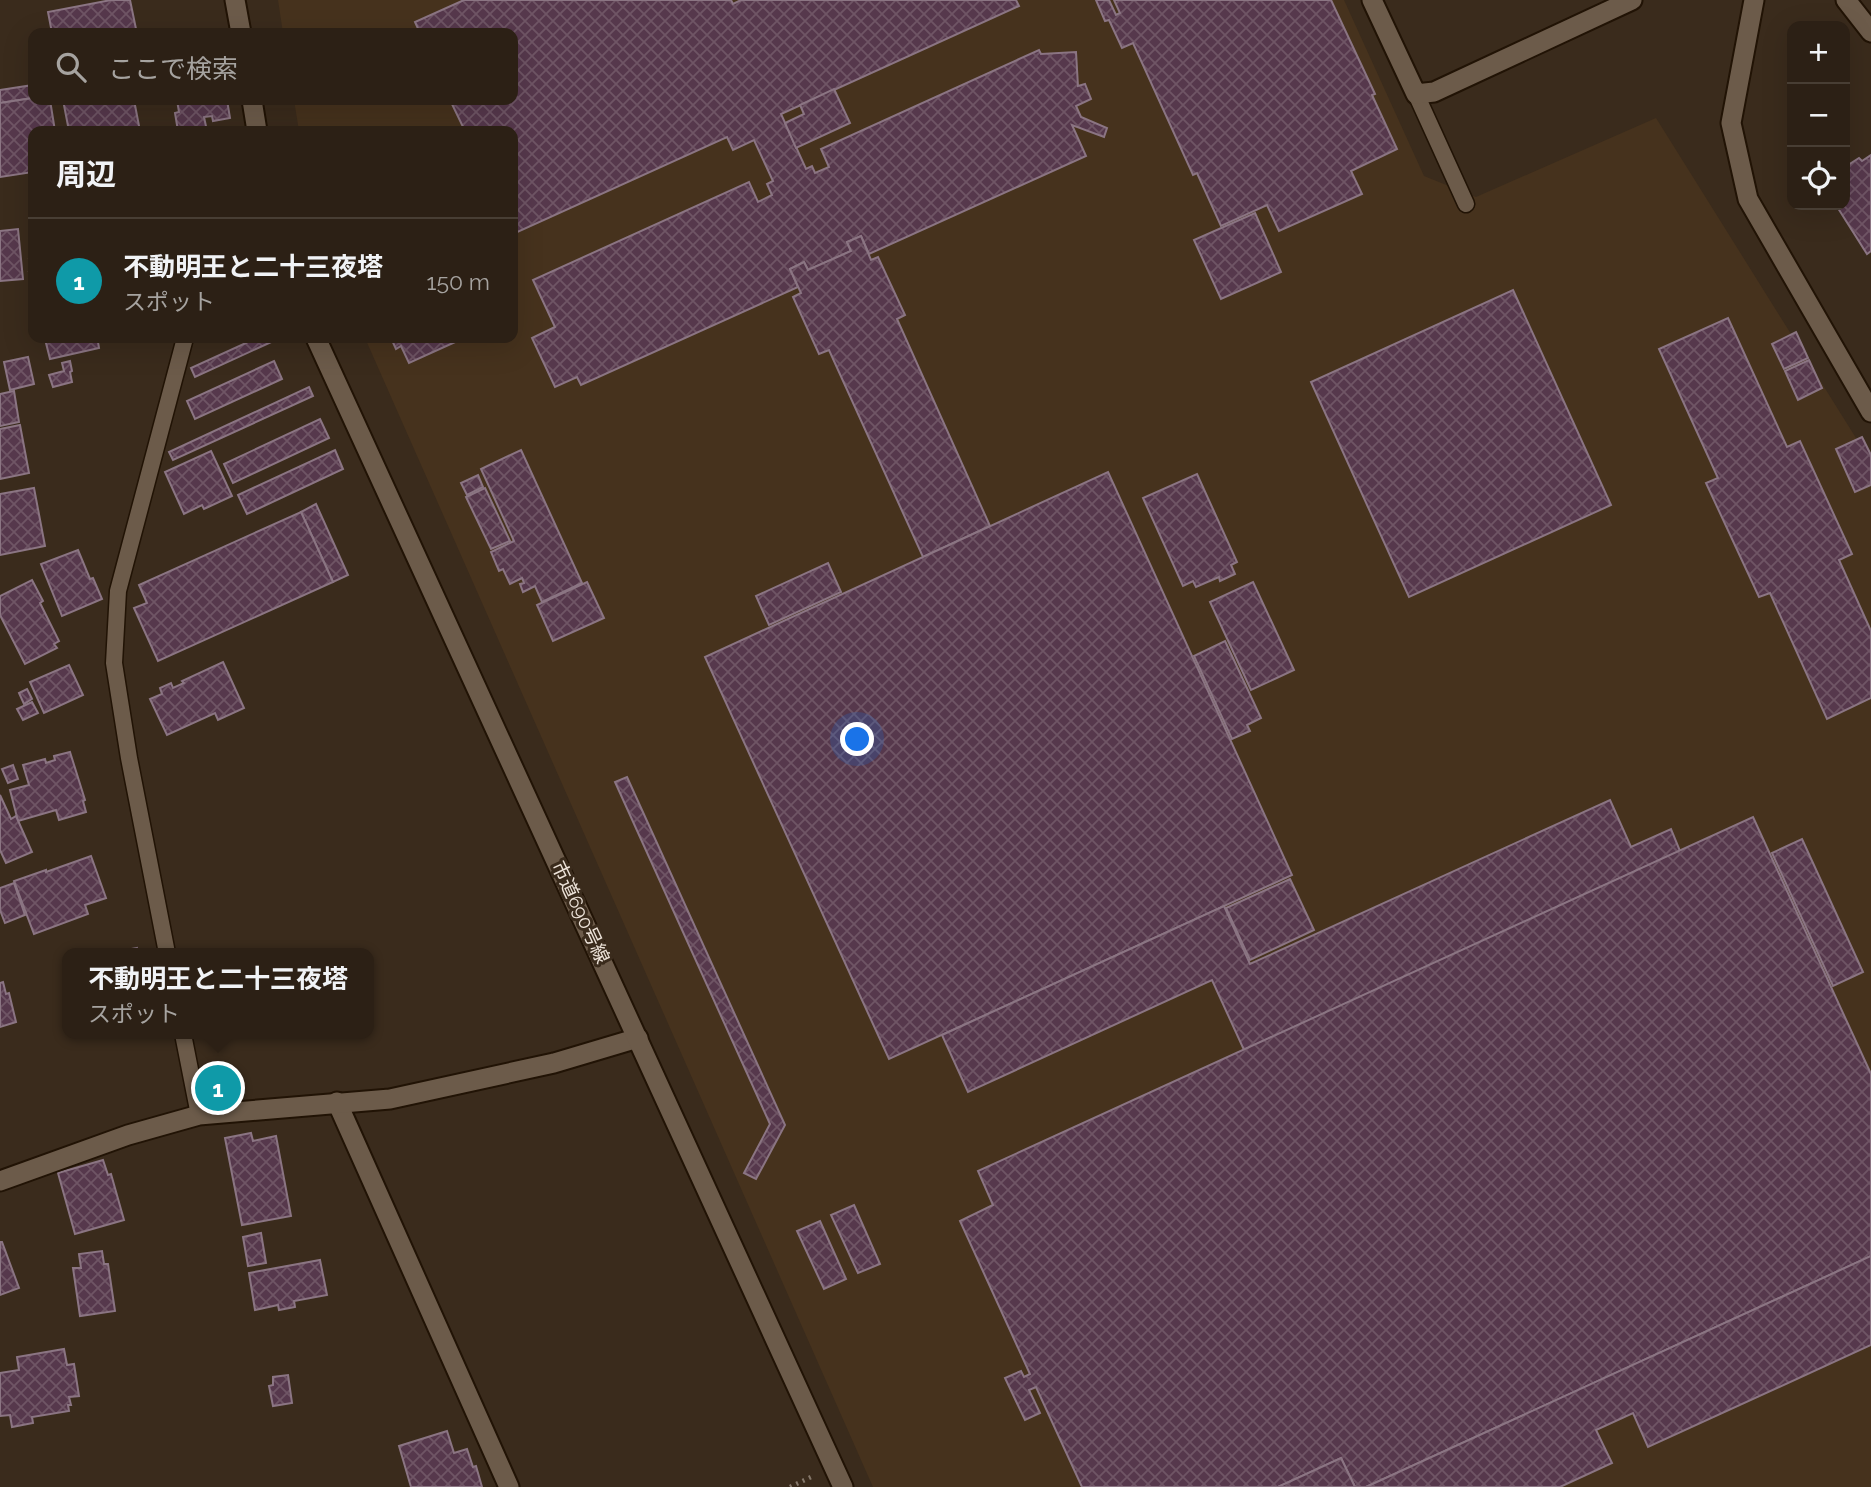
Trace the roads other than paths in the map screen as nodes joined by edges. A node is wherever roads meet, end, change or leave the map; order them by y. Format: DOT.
graph roads {
  1 [pos="235,0"];
  2 [pos="1372,0"];
  3 [pos="1632,0"];
  4 [pos="1754,0"];
  5 [pos="1846,0"];
  6 [pos="240,28"];
  7 [pos="1871,32"];
  8 [pos="1416,94"];
  9 [pos="253,105"];
  10 [pos="256,126"];
  11 [pos="1466,204"];
  12 [pos="184,343"];
  13 [pos="318,343"];
  14 [pos="1871,412"];
  15 [pos="166,948"];
  16 [pos="638,1038"];
  17 [pos="184,1039"];
  18 [pos="337,1102"];
  19 [pos="198,1115"];
  20 [pos="0,1181"];
  21 [pos="509,1487"];
  22 [pos="843,1487"];
  1 -- 6 [label="street"];
  2 -- 8 [label="street"];
  3 -- 8 [label="street"];
  4 -- 14 [label="street"];
  5 -- 7 [label="street"];
  8 -- 11 [label="lane"];
  9 -- 10 [label="street"];
  12 -- 15 [label="lane"];
  13 -- 16 [label="street, 市道690号線"];
  16 -- 18 [label="street"];
  16 -- 22 [label="street, 市道690号線"];
  17 -- 19 [label="lane"];
  18 -- 19 [label="street"];
  18 -- 21 [label="street"];
  19 -- 20 [label="street"];
}
